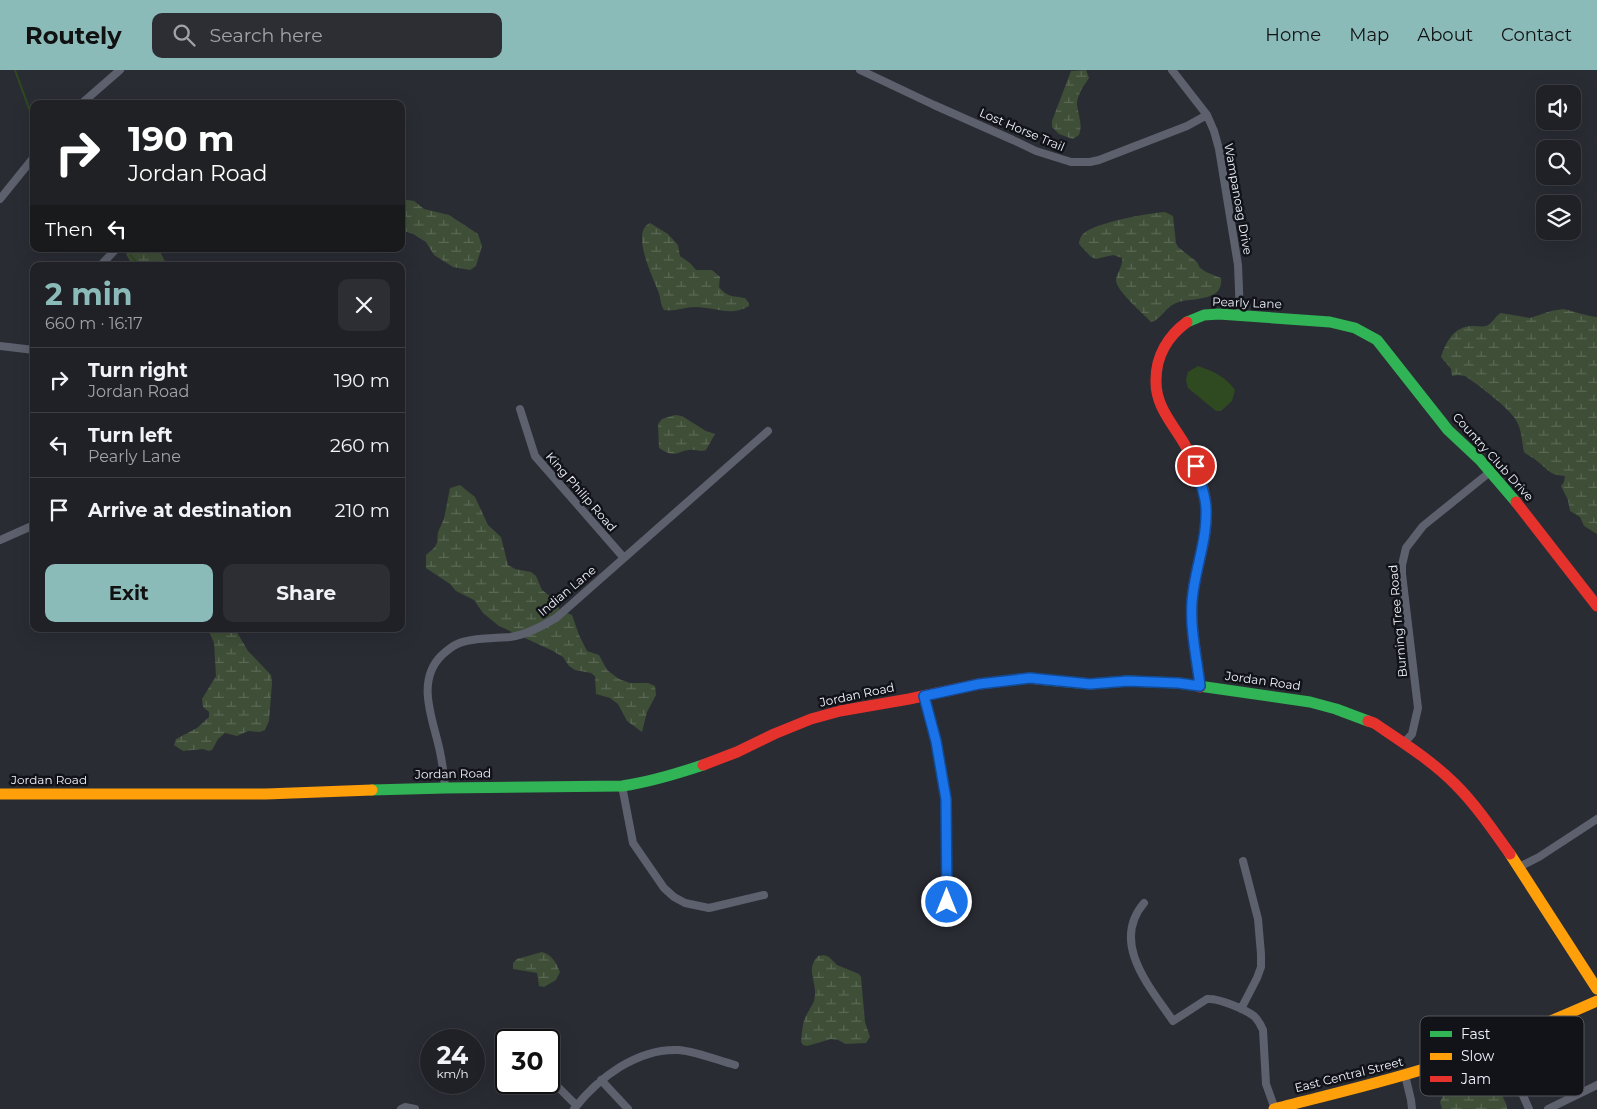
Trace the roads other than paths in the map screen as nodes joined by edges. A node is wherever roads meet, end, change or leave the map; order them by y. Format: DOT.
graph roads {
  1 [pos="120,70"];
  2 [pos="860,70"];
  3 [pos="1172,70"];
  4 [pos="86,100"];
  5 [pos="1207,115"];
  6 [pos="30,162"];
  7 [pos="0,199"];
  8 [pos="113,252"];
  9 [pos="104,262"];
  10 [pos="1240,315"];
  11 [pos="1364,331"];
  12 [pos="0,346"];
  13 [pos="30,350"];
  14 [pos="520,409"];
  15 [pos="768,431"];
  16 [pos="1490,472"];
  17 [pos="30,526"];
  18 [pos="0,540"];
  19 [pos="624,558"];
  20 [pos="1597,606"];
  21 [pos="1200,686"];
  22 [pos="924,696"];
  23 [pos="1404,744"];
  24 [pos="622,786"];
  25 [pos="445,788"];
  26 [pos="0,794"];
  27 [pos="1597,819"];
  28 [pos="1243,861"];
  29 [pos="1519,867"];
  30 [pos="764,896"];
  31 [pos="947,902"];
  32 [pos="1144,903"];
  33 [pos="1597,989"];
  34 [pos="1597,1001"];
  35 [pos="1242,1010"];
  36 [pos="1562,1016"];
  37 [pos="735,1065"];
  38 [pos="1420,1071"];
  39 [pos="1405,1076"];
  40 [pos="601,1080"];
  41 [pos="1597,1085"];
  42 [pos="560,1090"];
  43 [pos="1584,1091"];
  44 [pos="1523,1096"];
  45 [pos="1575,1096"];
  46 [pos="575,1107"];
  47 [pos="401,1109"];
  48 [pos="414,1109"];
  49 [pos="628,1109"];
  50 [pos="1275,1109"];
  51 [pos="1412,1109"];
  52 [pos="1529,1109"];
  53 [pos="1548,1109"];
  1 -- 4 [label="street"];
  2 -- 5 [label="street, Lost Horse Trail"];
  3 -- 5 [label="street, Wampanoag Drive"];
  5 -- 10 [label="street, Wampanoag Drive"];
  6 -- 7 [label="street"];
  8 -- 9 [label="street"];
  10 -- 11 [label="street, Pearly Lane"];
  10 -- 21 [label="street, Pearly Lane"];
  11 -- 16 [label="street, Country Club Drive"];
  12 -- 13 [label="street"];
  14 -- 19 [label="street, King Philip Road"];
  15 -- 19 [label="street, Indian Lane"];
  16 -- 20 [label="street, Country Club Drive"];
  16 -- 23 [label="street, Burning Tree Road"];
  17 -- 18 [label="street"];
  19 -- 25 [label="street, Indian Lane"];
  21 -- 22 [label="street, Jordan Road"];
  21 -- 23 [label="street, Jordan Road"];
  22 -- 24 [label="street, Jordan Road"];
  22 -- 31 [label="street"];
  23 -- 29 [label="street, Jordan Road"];
  24 -- 25 [label="street, Jordan Road"];
  24 -- 30 [label="street"];
  25 -- 26 [label="street, Jordan Road"];
  27 -- 29 [label="street"];
  28 -- 35 [label="street"];
  29 -- 33 [label="street, Jordan Road"];
  32 -- 35 [label="street"];
  34 -- 36 [label="street, East Central Street"];
  35 -- 50 [label="street"];
  37 -- 40 [label="street"];
  38 -- 39 [label="street, East Central Street"];
  39 -- 50 [label="street, East Central Street"];
  39 -- 51 [label="street"];
  40 -- 46 [label="street"];
  40 -- 49 [label="street"];
  41 -- 43 [label="street"];
  42 -- 46 [label="street"];
  44 -- 52 [label="street"];
  45 -- 53 [label="street"];
  47 -- 48 [label="street"];
}
